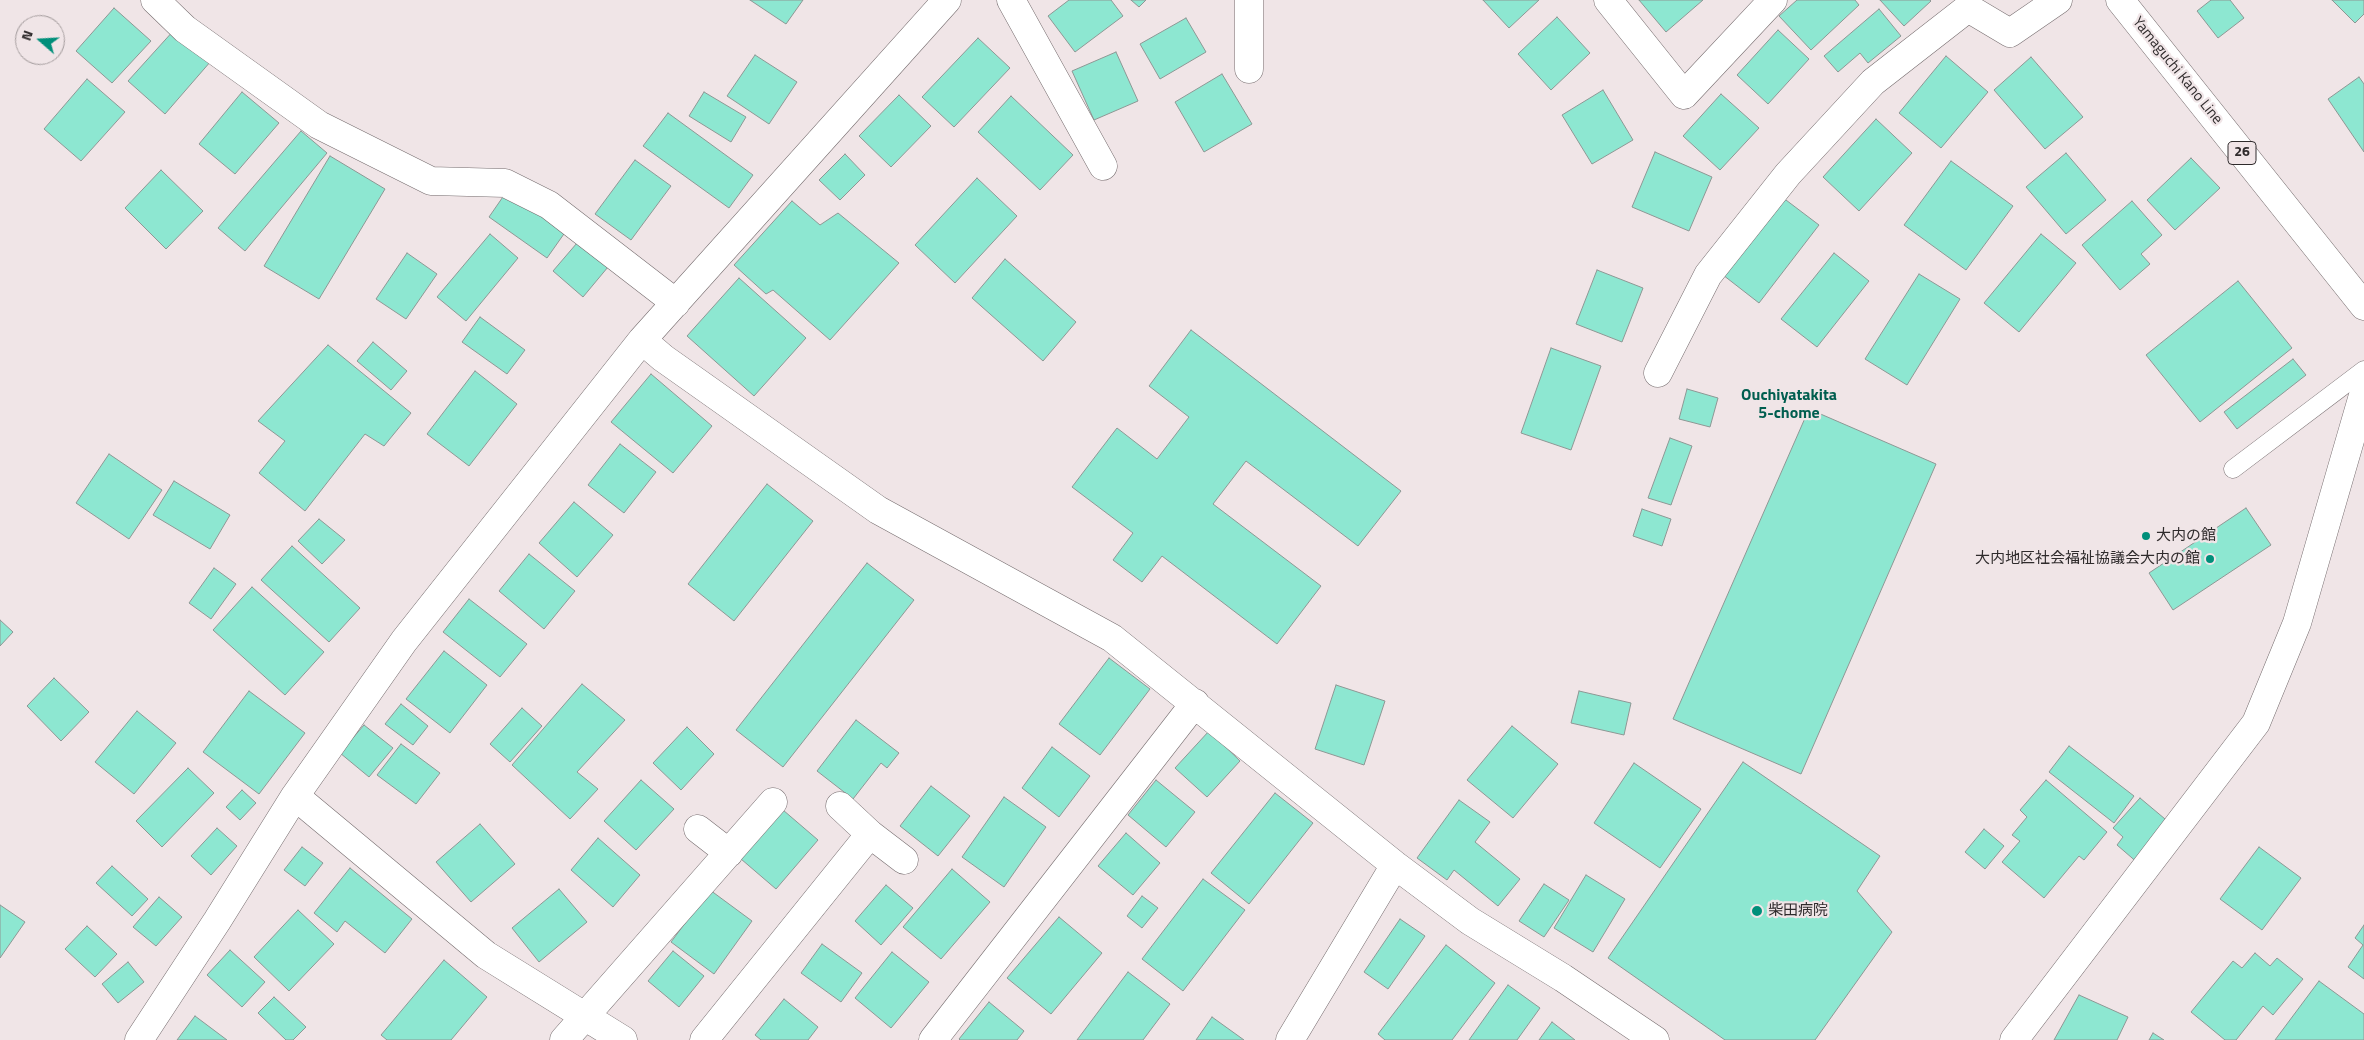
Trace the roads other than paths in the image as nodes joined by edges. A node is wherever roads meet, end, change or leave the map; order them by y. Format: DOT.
graph roads {
  1 [pos="155,0"];
  2 [pos="947,0"];
  3 [pos="1011,0"];
  4 [pos="1249,0"];
  5 [pos="1608,0"];
  6 [pos="1773,0"];
  7 [pos="2058,0"];
  8 [pos="2120,0"];
  9 [pos="1249,69"];
  10 [pos="1103,166"];
  11 [pos="676,303"];
  12 [pos="2364,306"];
  13 [pos="642,340"];
  14 [pos="2364,370"];
  15 [pos="1658,373"];
  16 [pos="2364,392"];
  17 [pos="2234,468"];
  18 [pos="1195,703"];
  19 [pos="295,796"];
  20 [pos="773,802"];
  21 [pos="840,806"];
  22 [pos="698,829"];
  23 [pos="870,834"];
  24 [pos="729,853"];
  25 [pos="904,860"];
  26 [pos="1395,865"];
  27 [pos="585,1014"];
  28 [pos="139,1040"];
  29 [pos="564,1040"];
  30 [pos="623,1040"];
  31 [pos="704,1040"];
  32 [pos="933,1040"];
  33 [pos="1290,1040"];
  34 [pos="1655,1040"];
  35 [pos="2014,1040"];
  1 -- 11 [label="street"];
  2 -- 11 [label="street"];
  3 -- 10 [label="street"];
  4 -- 9 [label="street"];
  5 -- 6 [label="street"];
  7 -- 15 [label="street"];
  8 -- 12 [label="street, Yamaguchi Kano Line / 26"];
  11 -- 13 [label="street"];
  13 -- 18 [label="street"];
  13 -- 19 [label="street"];
  14 -- 17 [label="lane"];
  16 -- 35 [label="street"];
  18 -- 26 [label="street"];
  18 -- 32 [label="street"];
  19 -- 27 [label="street"];
  19 -- 28 [label="street"];
  20 -- 24 [label="street"];
  21 -- 23 [label="street"];
  22 -- 24 [label="street"];
  23 -- 25 [label="street"];
  23 -- 31 [label="street"];
  24 -- 27 [label="street"];
  26 -- 33 [label="street"];
  26 -- 34 [label="street"];
  27 -- 29 [label="street"];
  27 -- 30 [label="street"];
}
